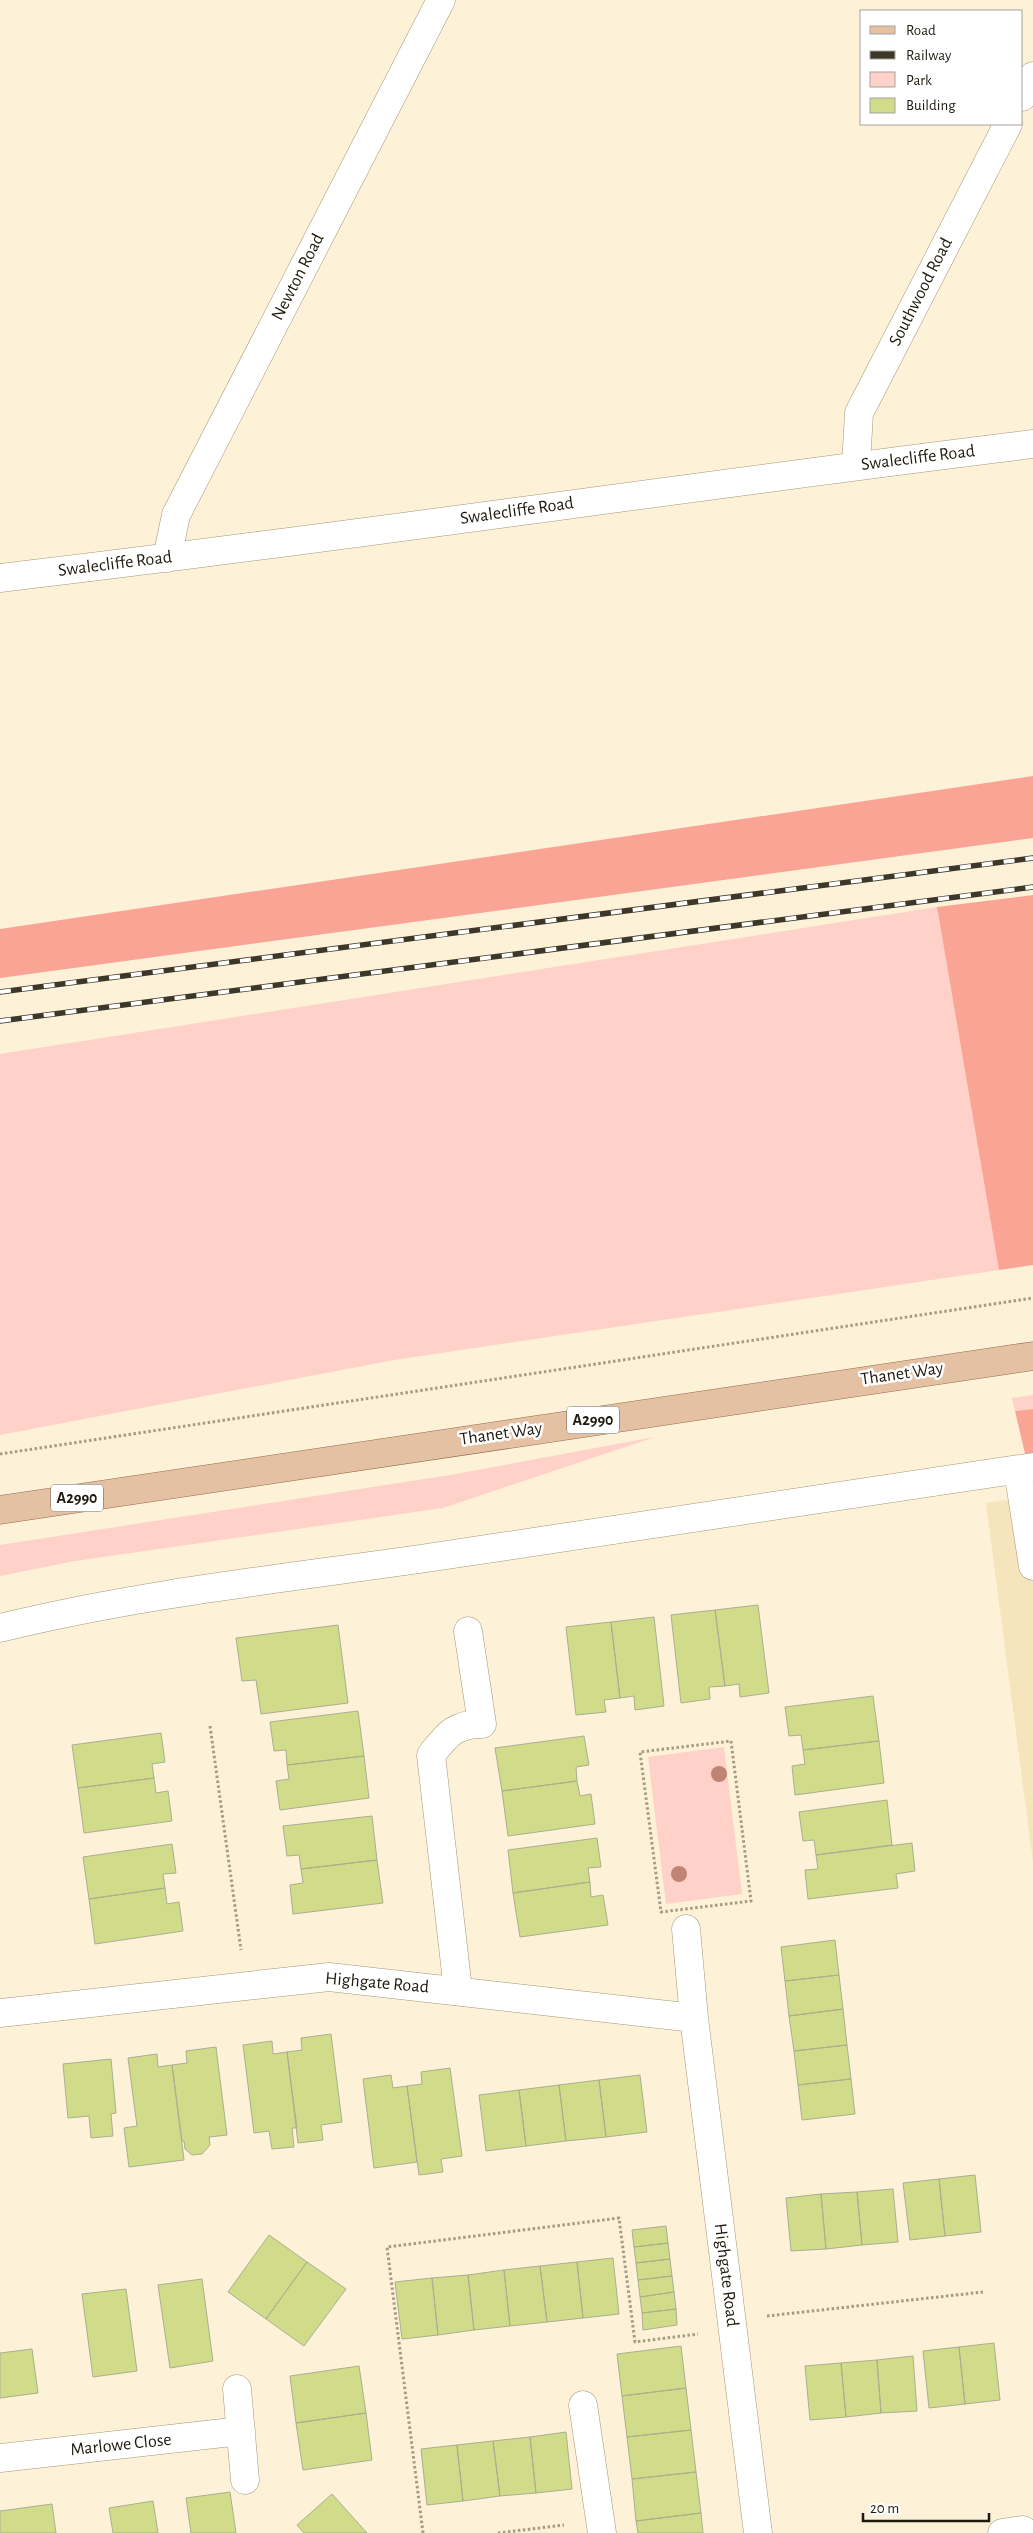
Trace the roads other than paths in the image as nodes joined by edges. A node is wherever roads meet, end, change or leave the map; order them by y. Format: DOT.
graph roads {
  1 [pos="441,0"];
  2 [pos="1033,76"];
  3 [pos="1023,96"];
  4 [pos="1007,125"];
  5 [pos="1033,444"];
  6 [pos="856,465"];
  7 [pos="167,558"];
  8 [pos="0,578"];
  9 [pos="1033,1356"];
  10 [pos="1025,1469"];
  11 [pos="0,1510"];
  12 [pos="1033,1566"];
  13 [pos="0,1628"];
  14 [pos="468,1631"];
  15 [pos="686,1929"];
  16 [pos="458,1990"];
  17 [pos="0,2013"];
  18 [pos="694,2018"];
  19 [pos="237,2389"];
  20 [pos="583,2405"];
  21 [pos="241,2431"];
  22 [pos="0,2458"];
  23 [pos="245,2480"];
  24 [pos="601,2527"];
  25 [pos="758,2533"];
  1 -- 7 [label="street, Newton Road"];
  2 -- 3 [label="street"];
  4 -- 6 [label="street, Southwood Road"];
  5 -- 6 [label="street, Swalecliffe Road"];
  6 -- 7 [label="street, Swalecliffe Road"];
  7 -- 8 [label="street, Swalecliffe Road"];
  9 -- 11 [label="main road, Thanet Way / A2990"];
  10 -- 12 [label="street"];
  10 -- 13 [label="street"];
  14 -- 16 [label="street"];
  15 -- 18 [label="street, Highgate Road"];
  16 -- 17 [label="street, Highgate Road"];
  16 -- 18 [label="street, Highgate Road"];
  18 -- 25 [label="street, Highgate Road"];
  19 -- 21 [label="street"];
  20 -- 24 [label="street"];
  21 -- 22 [label="street, Marlowe Close"];
  21 -- 23 [label="street"];
}
